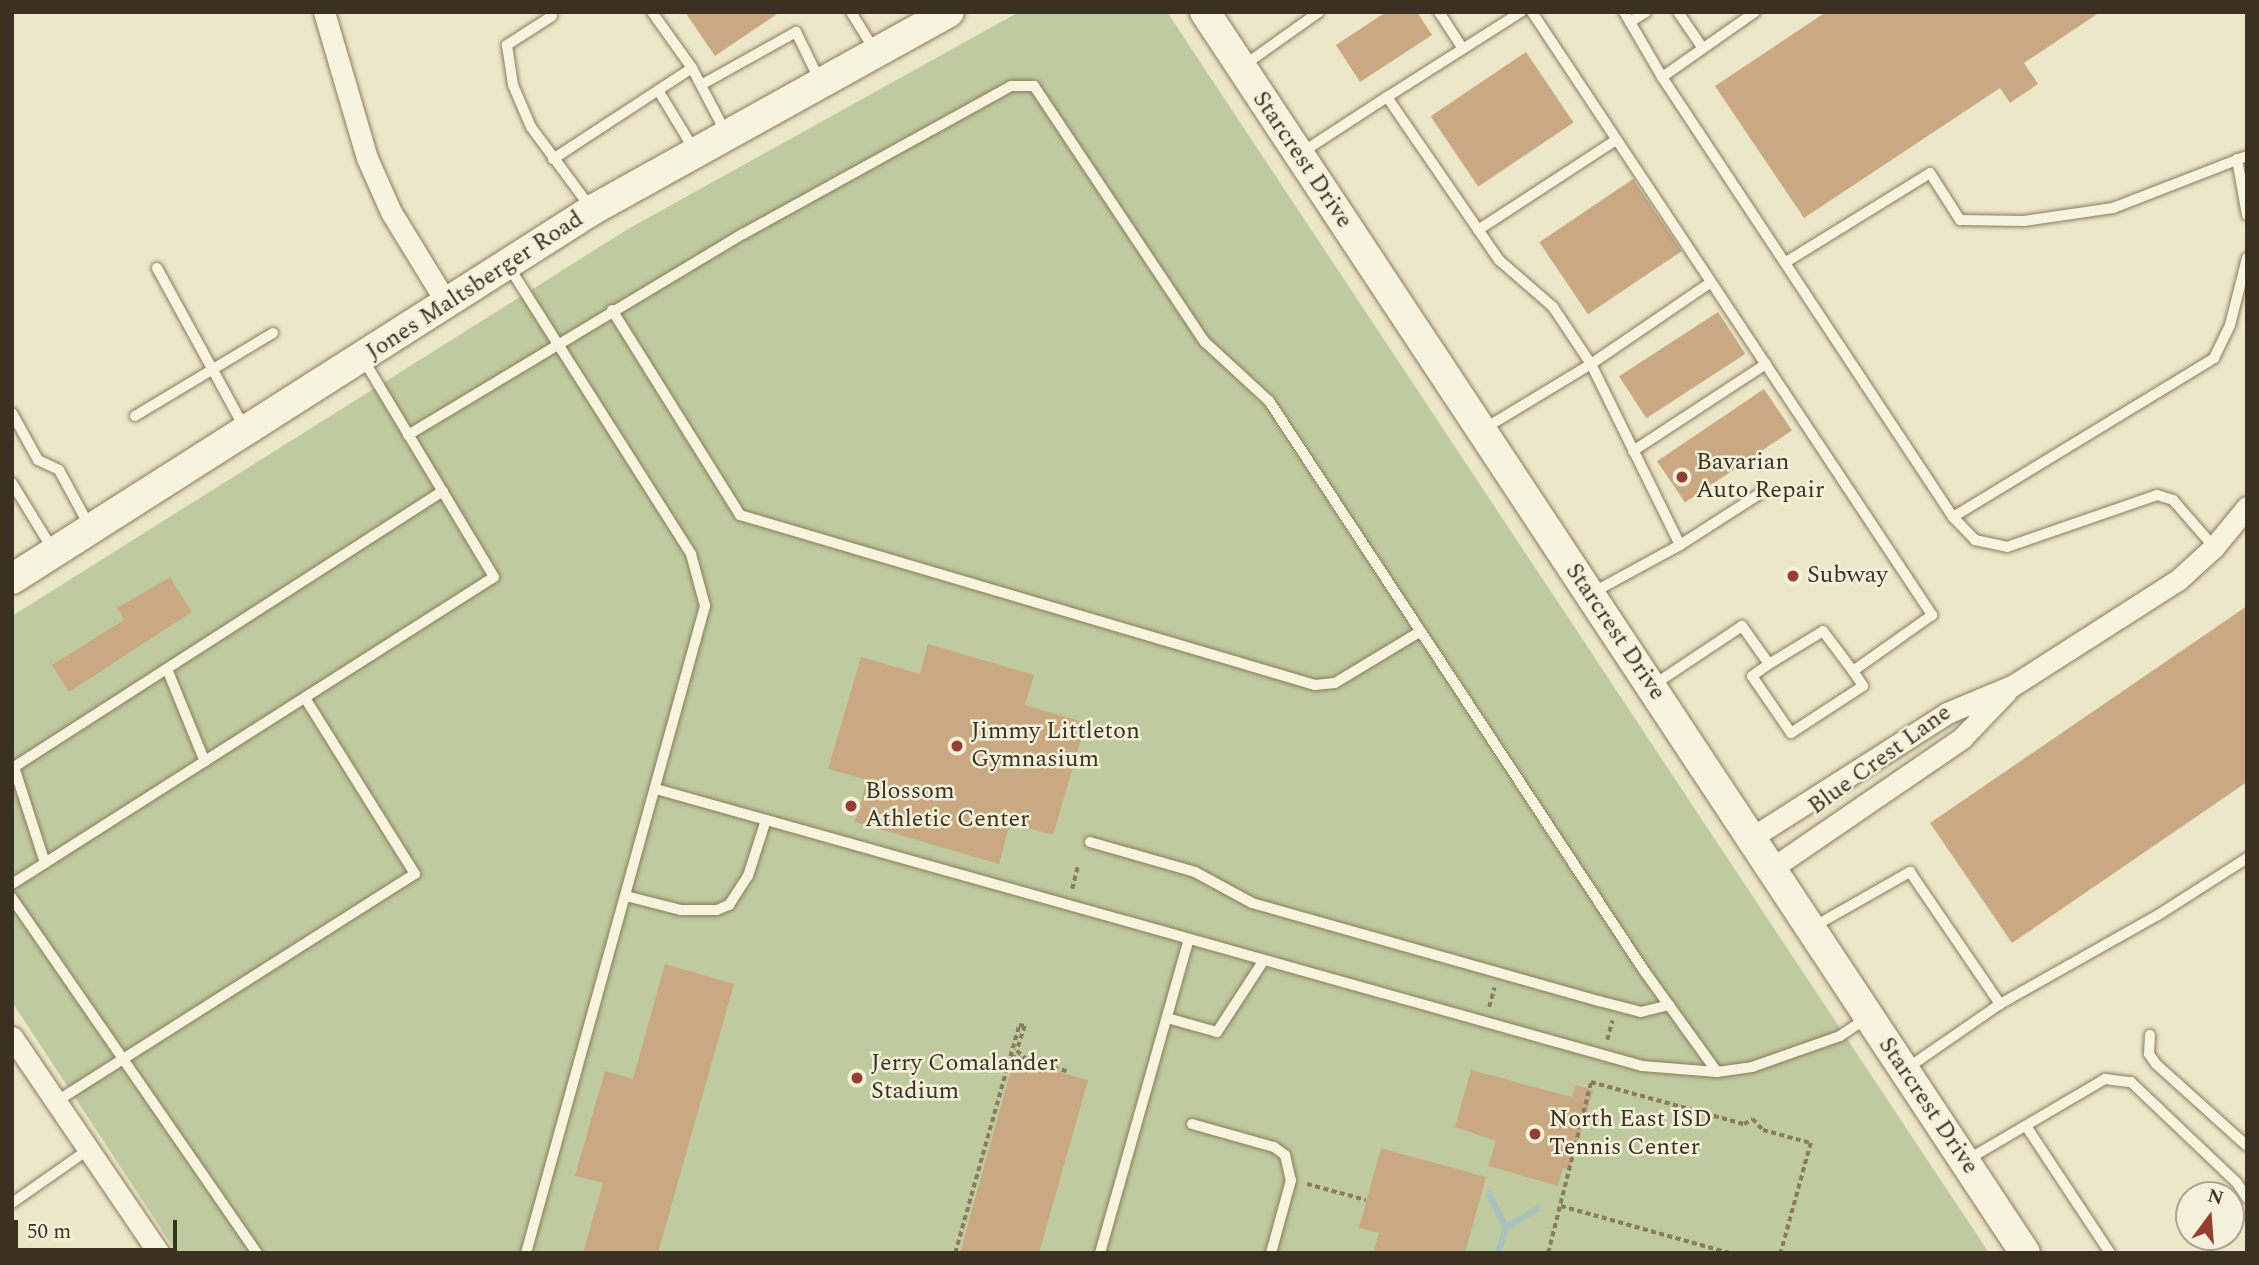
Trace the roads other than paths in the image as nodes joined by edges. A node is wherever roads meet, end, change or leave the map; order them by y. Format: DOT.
graph roads {
  1 [pos="324,12"];
  2 [pos="652,12"];
  3 [pos="851,12"];
  4 [pos="949,12"];
  5 [pos="1205,12"];
  6 [pos="1319,12"];
  7 [pos="1439,12"];
  8 [pos="1521,12"];
  9 [pos="1532,12"];
  10 [pos="1646,12"];
  11 [pos="1678,12"];
  12 [pos="1755,12"];
  13 [pos="552,16"];
  14 [pos="1627,17"];
  15 [pos="1702,47"];
  16 [pos="1463,49"];
  17 [pos="877,53"];
  18 [pos="1241,67"];
  19 [pos="692,68"];
  20 [pos="1662,77"];
  21 [pos="701,85"];
  22 [pos="821,85"];
  23 [pos="658,90"];
  24 [pos="1387,97"];
  25 [pos="729,137"];
  26 [pos="1616,139"];
  27 [pos="697,155"];
  28 [pos="1299,155"];
  29 [pos="2242,158"];
  30 [pos="553,159"];
  31 [pos="592,210"];
  32 [pos="2247,215"];
  33 [pos="1478,230"];
  34 [pos="2247,258"];
  35 [pos="1786,262"];
  36 [pos="509,267"];
  37 [pos="157,268"];
  38 [pos="1711,282"];
  39 [pos="448,305"];
  40 [pos="612,310"];
  41 [pos="273,333"];
  42 [pos="557,343"];
  43 [pos="363,359"];
  44 [pos="1591,364"];
  45 [pos="1766,364"];
  46 [pos="209,370"];
  47 [pos="12,414"];
  48 [pos="135,416"];
  49 [pos="1482,430"];
  50 [pos="247,432"];
  51 [pos="408,435"];
  52 [pos="1633,452"];
  53 [pos="12,483"];
  54 [pos="443,491"];
  55 [pos="1764,491"];
  56 [pos="2247,506"];
  57 [pos="1953,517"];
  58 [pos="92,529"];
  59 [pos="1680,545"];
  60 [pos="2214,547"];
  61 [pos="55,552"];
  62 [pos="12,579"];
  63 [pos="1590,594"];
  64 [pos="1421,631"];
  65 [pos="1769,664"];
  66 [pos="167,669"];
  67 [pos="1853,671"];
  68 [pos="2012,686"];
  69 [pos="1651,687"];
  70 [pos="305,698"];
  71 [pos="205,762"];
  72 [pos="656,789"];
  73 [pos="766,820"];
  74 [pos="1751,838"];
  75 [pos="1090,842"];
  76 [pos="2247,858"];
  77 [pos="45,863"];
  78 [pos="1772,869"];
  79 [pos="12,884"];
  80 [pos="626,896"];
  81 [pos="12,898"];
  82 [pos="1811,929"];
  83 [pos="1189,939"];
  84 [pos="1264,960"];
  85 [pos="2000,1004"];
  86 [pos="1669,1005"];
  87 [pos="1869,1017"];
  88 [pos="1167,1018"];
  89 [pos="2150,1035"];
  90 [pos="12,1037"];
  91 [pos="123,1059"];
  92 [pos="1905,1070"];
  93 [pos="1717,1072"];
  94 [pos="57,1101"];
  95 [pos="1192,1124"];
  96 [pos="2026,1126"];
  97 [pos="2247,1146"];
  98 [pos="89,1149"];
  99 [pos="1965,1161"];
  100 [pos="2247,1198"];
  101 [pos="12,1203"];
  102 [pos="159,1253"];
  103 [pos="257,1253"];
  104 [pos="526,1253"];
  105 [pos="1101,1253"];
  106 [pos="1271,1253"];
  107 [pos="2025,1253"];
  108 [pos="2110,1253"];
  1 -- 39 [label="street"];
  2 -- 19 [label="lane"];
  3 -- 17 [label="lane"];
  4 -- 17 [label="main road, Jones Maltsberger Road"];
  5 -- 18 [label="main road, Starcrest Drive"];
  6 -- 18 [label="lane"];
  7 -- 16 [label="lane"];
  8 -- 16 [label="lane"];
  9 -- 26 [label="lane"];
  10 -- 14 [label="lane"];
  11 -- 15 [label="lane"];
  12 -- 15 [label="lane"];
  13 -- 30 [label="lane"];
  14 -- 20 [label="lane"];
  15 -- 20 [label="lane"];
  16 -- 24 [label="lane"];
  17 -- 22 [label="main road, Jones Maltsberger Road"];
  18 -- 28 [label="main road, Starcrest Drive"];
  19 -- 21 [label="lane"];
  19 -- 23 [label="lane"];
  20 -- 35 [label="lane"];
  21 -- 22 [label="lane"];
  21 -- 25 [label="lane"];
  22 -- 25 [label="main road, Jones Maltsberger Road"];
  23 -- 27 [label="lane"];
  23 -- 30 [label="lane"];
  24 -- 28 [label="lane"];
  24 -- 33 [label="lane"];
  25 -- 27 [label="main road, Jones Maltsberger Road"];
  26 -- 33 [label="lane"];
  26 -- 38 [label="lane"];
  27 -- 31 [label="main road, Jones Maltsberger Road"];
  28 -- 49 [label="main road, Starcrest Drive"];
  29 -- 32 [label="lane"];
  29 -- 35 [label="lane"];
  30 -- 31 [label="lane"];
  31 -- 36 [label="main road, Jones Maltsberger Road"];
  33 -- 44 [label="lane"];
  34 -- 57 [label="lane"];
  35 -- 57 [label="lane"];
  36 -- 39 [label="main road, Jones Maltsberger Road"];
  36 -- 42 [label="lane"];
  37 -- 46 [label="lane"];
  38 -- 44 [label="lane"];
  38 -- 45 [label="lane"];
  39 -- 43 [label="main road, Jones Maltsberger Road"];
  40 -- 42 [label="lane"];
  40 -- 64 [label="lane"];
  40 -- 64 [label="lane"];
  41 -- 46 [label="lane"];
  42 -- 51 [label="lane"];
  42 -- 72 [label="lane"];
  43 -- 50 [label="main road, Jones Maltsberger Road"];
  43 -- 51 [label="lane"];
  44 -- 49 [label="lane"];
  44 -- 52 [label="lane"];
  45 -- 52 [label="lane"];
  45 -- 67 [label="lane"];
  46 -- 48 [label="lane"];
  46 -- 50 [label="lane"];
  47 -- 58 [label="lane"];
  49 -- 63 [label="main road, Starcrest Drive"];
  50 -- 58 [label="main road, Jones Maltsberger Road"];
  51 -- 54 [label="lane"];
  52 -- 59 [label="lane"];
  53 -- 61 [label="lane"];
  54 -- 66 [label="lane"];
  54 -- 70 [label="lane"];
  55 -- 59 [label="lane"];
  56 -- 60 [label="street, Blue Crest Lane"];
  57 -- 60 [label="lane"];
  58 -- 61 [label="main road, Jones Maltsberger Road"];
  59 -- 63 [label="lane"];
  60 -- 68 [label="street, Blue Crest Lane"];
  61 -- 62 [label="main road, Jones Maltsberger Road"];
  63 -- 69 [label="main road, Starcrest Drive"];
  64 -- 86 [label="lane"];
  65 -- 67 [label="lane"];
  65 -- 67 [label="lane"];
  65 -- 69 [label="lane"];
  66 -- 71 [label="lane"];
  66 -- 77 [label="lane"];
  68 -- 74 [label="street, Blue Crest Lane"];
  68 -- 78 [label="street, Blue Crest Lane"];
  69 -- 74 [label="main road, Starcrest Drive"];
  70 -- 71 [label="lane"];
  70 -- 91 [label="lane"];
  71 -- 77 [label="lane"];
  72 -- 73 [label="lane"];
  72 -- 80 [label="lane"];
  73 -- 80 [label="lane"];
  73 -- 83 [label="lane"];
  74 -- 78 [label="main road, Starcrest Drive"];
  75 -- 86 [label="lane"];
  76 -- 85 [label="lane"];
  77 -- 79 [label="lane"];
  78 -- 82 [label="main road, Starcrest Drive"];
  80 -- 104 [label="lane"];
  81 -- 91 [label="lane"];
  82 -- 85 [label="lane"];
  82 -- 87 [label="main road, Starcrest Drive"];
  83 -- 84 [label="lane"];
  83 -- 88 [label="lane"];
  84 -- 88 [label="lane"];
  84 -- 93 [label="lane"];
  85 -- 92 [label="lane"];
  86 -- 93 [label="lane"];
  87 -- 92 [label="main road, Starcrest Drive"];
  87 -- 93 [label="lane"];
  88 -- 105 [label="lane"];
  89 -- 97 [label="lane"];
  90 -- 94 [label="street"];
  91 -- 94 [label="lane"];
  91 -- 103 [label="lane"];
  92 -- 99 [label="main road, Starcrest Drive"];
  94 -- 98 [label="street"];
  95 -- 106 [label="lane"];
  96 -- 99 [label="lane"];
  96 -- 100 [label="lane"];
  96 -- 108 [label="lane"];
  98 -- 101 [label="lane"];
  98 -- 102 [label="street"];
  99 -- 107 [label="main road, Starcrest Drive"];
}
